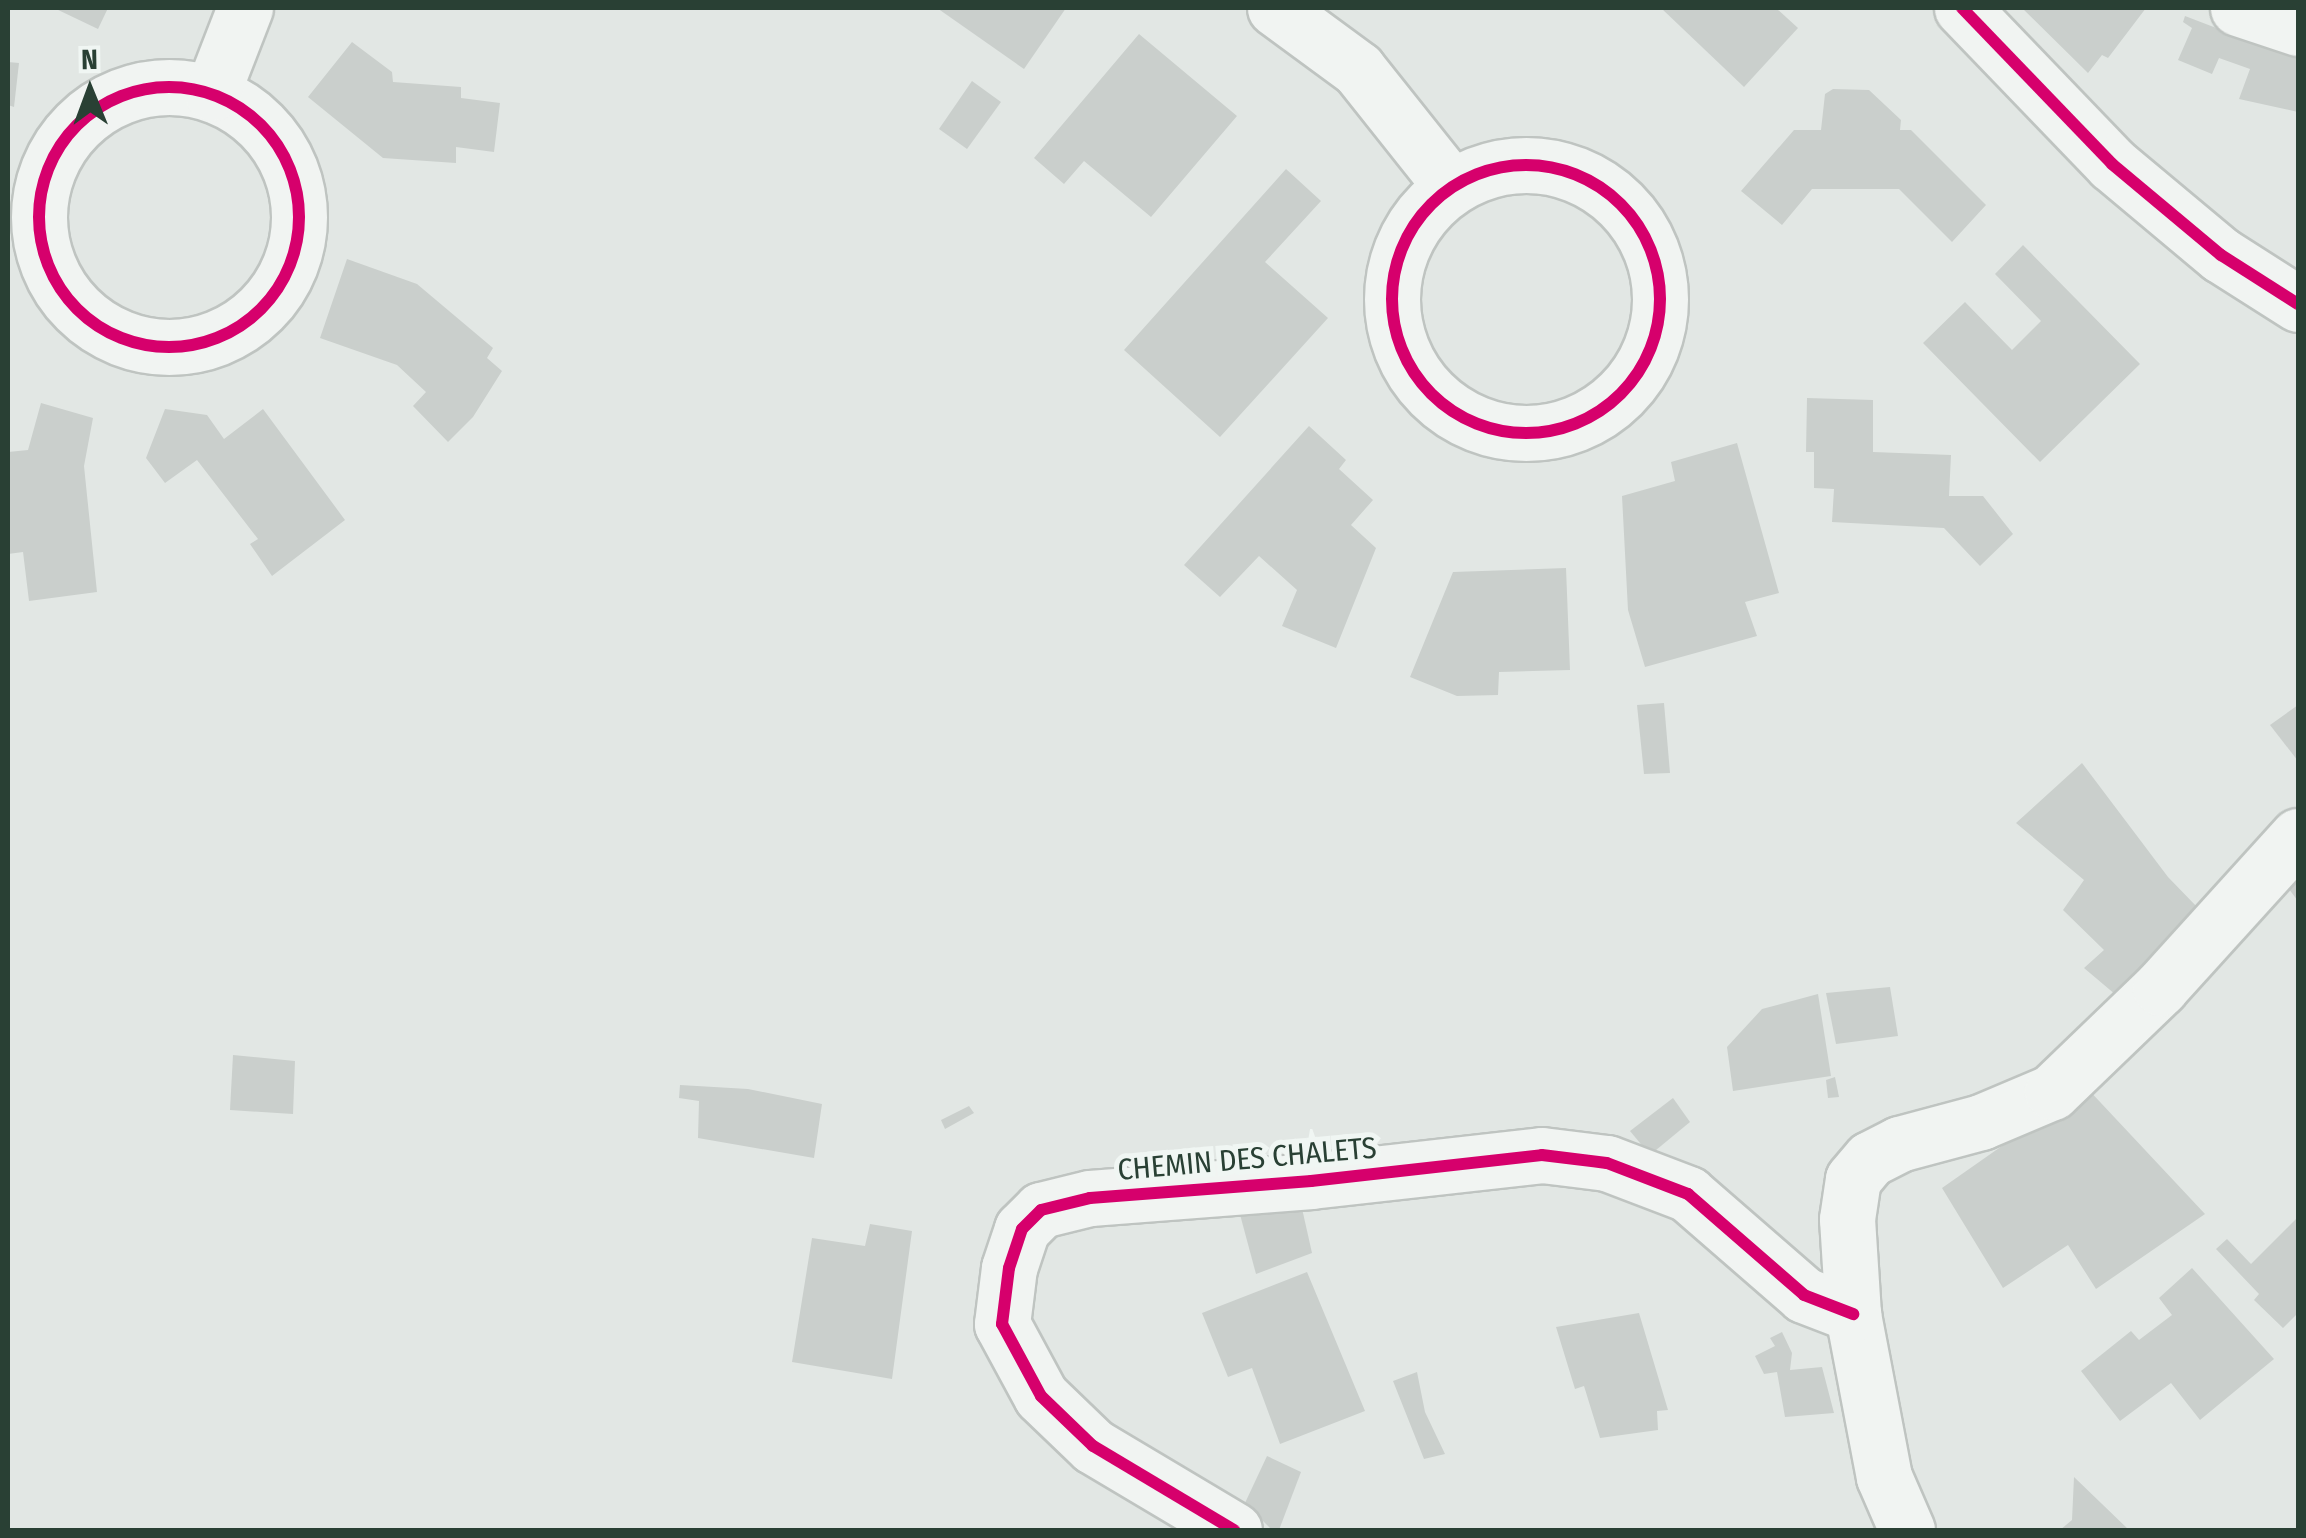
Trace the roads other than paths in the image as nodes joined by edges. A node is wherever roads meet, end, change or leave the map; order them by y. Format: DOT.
graph roads {
  1 [pos="245,8"];
  2 [pos="1275,8"];
  3 [pos="1962,8"];
  4 [pos="2238,8"];
  5 [pos="2298,28"];
  6 [pos="212,93"];
  7 [pos="1451,186"];
  8 [pos="2298,304"];
  9 [pos="2298,836"];
  10 [pos="1853,1314"];
  11 [pos="1234,1530"];
  12 [pos="1906,1530"];
  1 -- 6 [label="street"];
  2 -- 7 [label="street"];
  3 -- 8 [label="street"];
  4 -- 5 [label="street"];
  6 -- 6 [label="street"];
  7 -- 7 [label="street"];
  9 -- 10 [label="street"];
  10 -- 11 [label="street, CHEMIN DES CHALETS"];
  10 -- 12 [label="street"];
}
